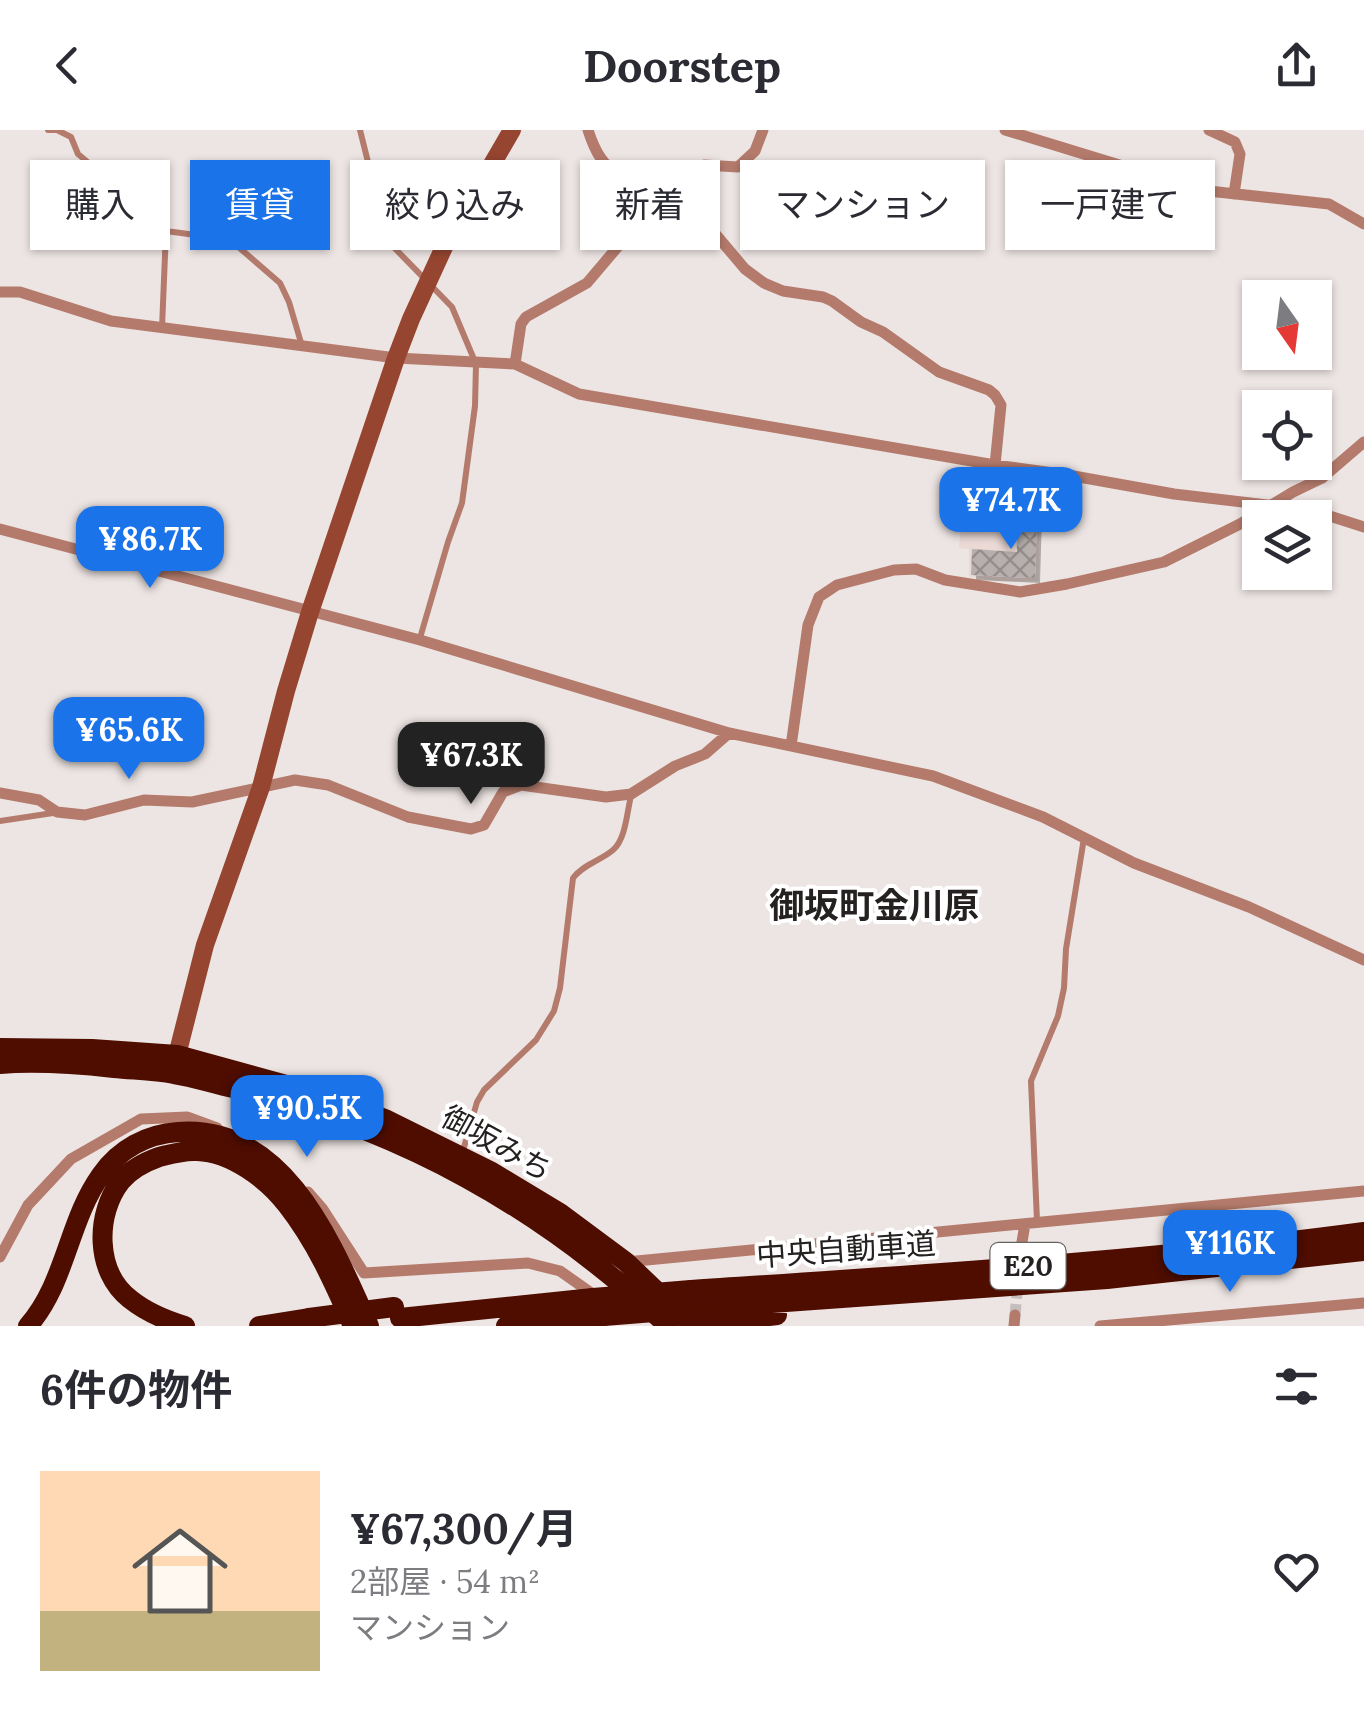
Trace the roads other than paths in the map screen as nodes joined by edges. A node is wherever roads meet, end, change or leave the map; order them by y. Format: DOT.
graph roads {
  1 [pos="48,130"];
  2 [pos="360,130"];
  3 [pos="512,130"];
  4 [pos="588,130"];
  5 [pos="763,130"];
  6 [pos="1004,130"];
  7 [pos="1209,130"];
  8 [pos="85,160"];
  9 [pos="603,160"];
  10 [pos="720,165"];
  11 [pos="1234,194"];
  12 [pos="1364,224"];
  13 [pos="170,232"];
  14 [pos="720,239"];
  15 [pos="165,250"];
  16 [pos="615,250"];
  17 [pos="428,280"];
  18 [pos="0,292"];
  19 [pos="162,328"];
  20 [pos="302,346"];
  21 [pos="396,358"];
  22 [pos="476,364"];
  23 [pos="515,364"];
  24 [pos="1364,442"];
  25 [pos="994,465"];
  26 [pos="1283,500"];
  27 [pos="1242,503"];
  28 [pos="1332,517"];
  29 [pos="1242,523"];
  30 [pos="1364,527"];
  31 [pos="0,530"];
  32 [pos="310,612"];
  33 [pos="420,640"];
  34 [pos="729,732"];
  35 [pos="791,746"];
  36 [pos="260,786"];
  37 [pos="0,794"];
  38 [pos="632,794"];
  39 [pos="57,812"];
  40 [pos="0,821"];
  41 [pos="1084,838"];
  42 [pos="1364,960"];
  43 [pos="0,1048"];
  44 [pos="0,1064"];
  45 [pos="175,1064"];
  46 [pos="461,1156"];
  47 [pos="1364,1191"];
  48 [pos="1031,1223"];
  49 [pos="1364,1232"];
  50 [pos="1022,1242"];
  51 [pos="1364,1251"];
  52 [pos="0,1257"];
  53 [pos="626,1262"];
  54 [pos="1364,1304"];
  55 [pos="599,1307"];
  56 [pos="397,1313"];
  57 [pos="502,1317"];
  58 [pos="702,1321"];
  59 [pos="28,1326"];
  60 [pos="185,1326"];
  61 [pos="259,1326"];
  62 [pos="332,1326"];
  63 [pos="353,1326"];
  64 [pos="369,1326"];
  65 [pos="638,1326"];
  66 [pos="668,1326"];
  67 [pos="1100,1326"];
  1 -- 8 [label="lane"];
  2 -- 17 [label="lane"];
  3 -- 17 [label="street"];
  4 -- 9 [label="street"];
  5 -- 10 [label="street"];
  6 -- 11 [label="street"];
  7 -- 11 [label="street"];
  11 -- 12 [label="street"];
  13 -- 20 [label="lane"];
  14 -- 25 [label="street"];
  15 -- 19 [label="lane"];
  16 -- 23 [label="street"];
  17 -- 21 [label="street"];
  17 -- 22 [label="lane"];
  18 -- 19 [label="street"];
  19 -- 20 [label="street"];
  20 -- 21 [label="street"];
  21 -- 22 [label="street"];
  21 -- 32 [label="street"];
  22 -- 23 [label="street"];
  22 -- 33 [label="lane"];
  23 -- 25 [label="street"];
  24 -- 26 [label="street"];
  25 -- 27 [label="street"];
  28 -- 30 [label="street"];
  29 -- 35 [label="street"];
  31 -- 32 [label="street"];
  32 -- 33 [label="street"];
  32 -- 36 [label="street"];
  33 -- 34 [label="street"];
  34 -- 35 [label="street"];
  34 -- 38 [label="street"];
  35 -- 41 [label="street"];
  36 -- 38 [label="street"];
  36 -- 39 [label="street"];
  36 -- 45 [label="street"];
  37 -- 39 [label="street"];
  38 -- 46 [label="lane"];
  39 -- 40 [label="lane"];
  41 -- 42 [label="street"];
  41 -- 48 [label="lane"];
  43 -- 45 [label="highway, 御坂みち"];
  44 -- 45 [label="highway, 御坂みち"];
  45 -- 46 [label="highway, 御坂みち"];
  45 -- 66 [label="highway, 御坂みち"];
  46 -- 53 [label="highway, 御坂みち"];
  47 -- 48 [label="street"];
  48 -- 50 [label="street"];
  48 -- 53 [label="street"];
  49 -- 55 [label="highway, 中央自動車道 / E20, bridge"];
  51 -- 58 [label="highway, 中央自動車道 / E20"];
  52 -- 65 [label="street"];
  53 -- 58 [label="highway, 御坂みち"];
  54 -- 67 [label="street"];
  55 -- 57 [label="highway, 中央自動車道 / E20"];
  55 -- 58 [label="highway, 中央自動車道 / E20, bridge"];
  56 -- 57 [label="highway, 中央自動車道 / E20"];
  56 -- 61 [label="highway, bridge"];
  56 -- 62 [label="highway, 中央自動車道 / E20"];
  59 -- 64 [label="highway"];
  60 -- 63 [label="highway"];
}
